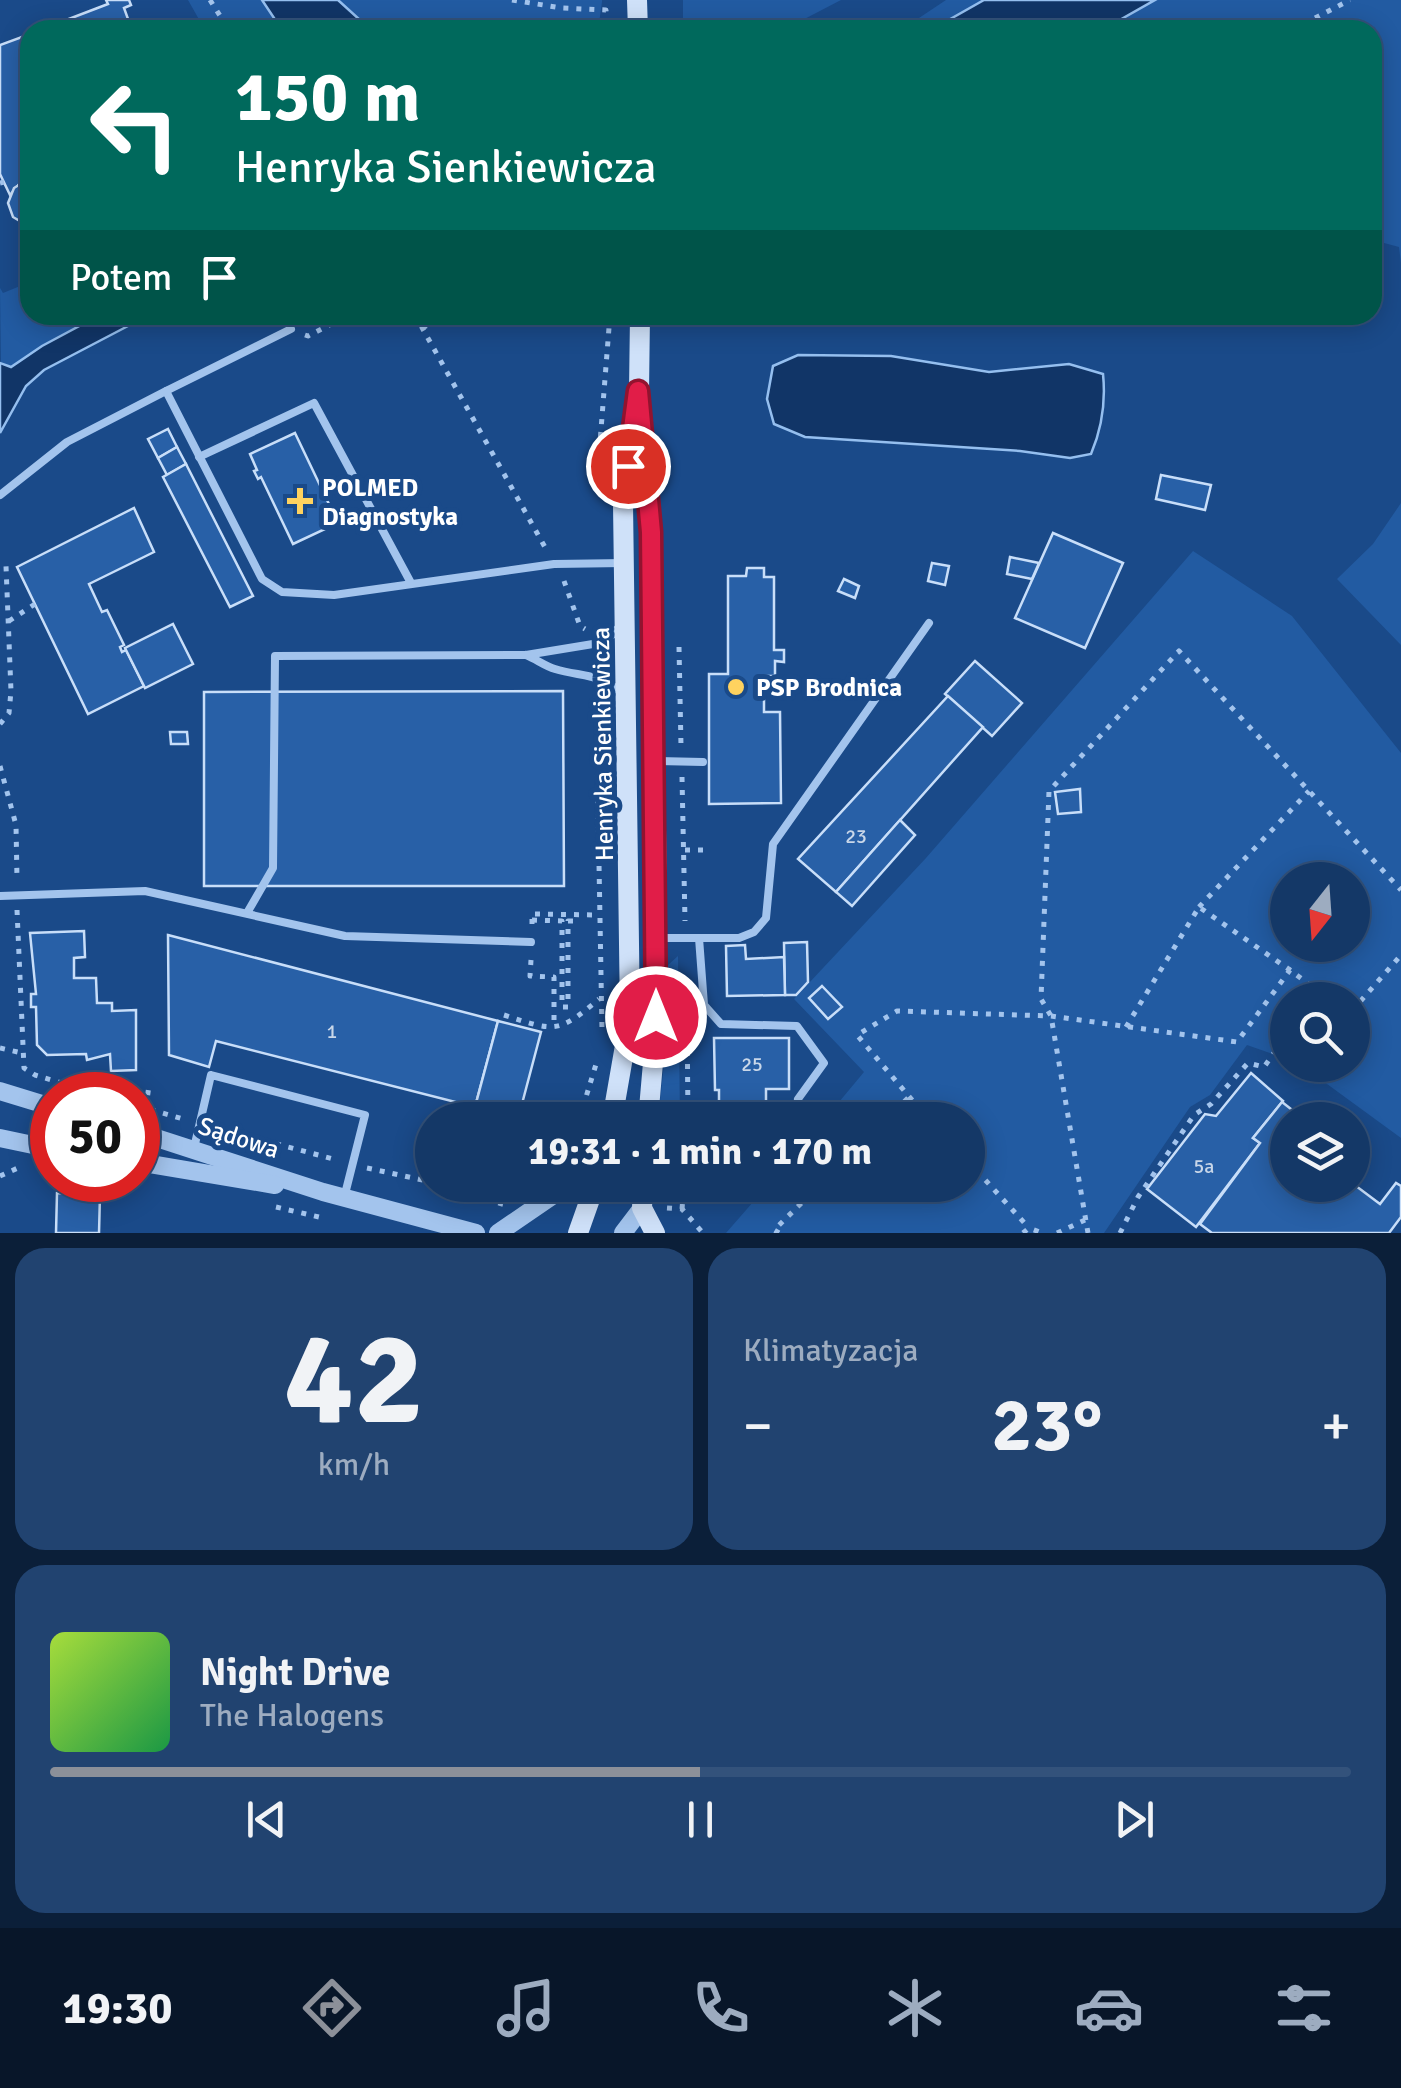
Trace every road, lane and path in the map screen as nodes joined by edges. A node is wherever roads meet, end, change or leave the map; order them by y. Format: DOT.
graph roads {
  1 [pos="512,0"];
  2 [pos="1350,0"];
  3 [pos="539,2"];
  4 [pos="606,20"];
  5 [pos="1311,20"];
  6 [pos="329,325"];
  7 [pos="420,325"];
  8 [pos="428,325"];
  9 [pos="640,325"];
  10 [pos="422,328"];
  11 [pos="291,329"];
  12 [pos="638,391"];
  13 [pos="166,392"];
  14 [pos="199,457"];
  15 [pos="0,495"];
  16 [pos="624,563"];
  17 [pos="554,564"];
  18 [pos="6,566"];
  19 [pos="411,583"];
  20 [pos="34,604"];
  21 [pos="9,620"];
  22 [pos="625,620"];
  23 [pos="928,623"];
  24 [pos="593,644"];
  25 [pos="526,655"];
  26 [pos="594,675"];
  27 [pos="626,698"];
  28 [pos="0,724"];
  29 [pos="655,760"];
  30 [pos="628,761"];
  31 [pos="703,762"];
  32 [pos="1309,791"];
  33 [pos="684,850"];
  34 [pos="707,850"];
  35 [pos="1401,890"];
  36 [pos="0,896"];
  37 [pos="1199,906"];
  38 [pos="248,913"];
  39 [pos="544,914"];
  40 [pos="575,915"];
  41 [pos="600,915"];
  42 [pos="532,920"];
  43 [pos="629,938"];
  44 [pos="657,938"];
  45 [pos="699,938"];
  46 [pos="532,942"];
  47 [pos="1401,955"];
  48 [pos="1290,970"];
  49 [pos="1306,982"];
  50 [pos="1370,990"];
  51 [pos="600,998"];
  52 [pos="504,1016"];
  53 [pos="1051,1016"];
  54 [pos="1126,1027"];
  55 [pos="554,1028"];
  56 [pos="602,1038"];
  57 [pos="0,1048"];
  58 [pos="599,1054"];
  59 [pos="1270,1058"];
  60 [pos="30,1073"];
  61 [pos="0,1091"];
  62 [pos="908,1098"];
  63 [pos="798,1099"];
  64 [pos="30,1100"];
  65 [pos="584,1102"];
  66 [pos="614,1102"];
  67 [pos="649,1102"];
  68 [pos="904,1102"];
  69 [pos="912,1102"];
  70 [pos="160,1112"];
  71 [pos="200,1124"];
  72 [pos="0,1138"];
  73 [pos="160,1138"];
  74 [pos="30,1144"];
  75 [pos="194,1148"];
  76 [pos="352,1164"];
  77 [pos="22,1166"];
  78 [pos="160,1166"];
  79 [pos="0,1176"];
  80 [pos="415,1178"];
  81 [pos="985,1180"];
  82 [pos="324,1192"];
  83 [pos="344,1198"];
  84 [pos="537,1202"];
  85 [pos="589,1202"];
  86 [pos="642,1202"];
  87 [pos="683,1202"];
  88 [pos="803,1202"];
  89 [pos="642,1208"];
  90 [pos="682,1209"];
  91 [pos="1086,1220"];
  92 [pos="498,1224"];
  93 [pos="1029,1228"];
  94 [pos="476,1233"];
  95 [pos="578,1233"];
  96 [pos="622,1233"];
  97 [pos="655,1233"];
  98 [pos="779,1233"];
  99 [pos="1023,1233"];
  100 [pos="1042,1233"];
  101 [pos="1058,1233"];
  102 [pos="1088,1233"];
  103 [pos="1120,1233"];
  1 -- 3 [label="path"];
  2 -- 5 [label="path"];
  3 -- 4 [label="path"];
  6 -- 11 [label="path"];
  7 -- 10 [label="path"];
  8 -- 10 [label="path"];
  9 -- 12 [label="main road, Henryka Sienkiewicza"];
  10 -- 17 [label="path"];
  11 -- 13 [label="lane"];
  12 -- 16 [label="main road, Henryka Sienkiewicza"];
  12 -- 29 [label="main road, Henryka Sienkiewicza"];
  13 -- 14 [label="lane"];
  13 -- 15 [label="lane"];
  14 -- 19 [label="lane"];
  14 -- 19 [label="lane"];
  16 -- 17 [label="lane"];
  16 -- 22 [label="main road, Henryka Sienkiewicza"];
  17 -- 19 [label="lane"];
  17 -- 24 [label="path"];
  18 -- 21 [label="path"];
  20 -- 21 [label="path"];
  21 -- 28 [label="path"];
  22 -- 24 [label="lane"];
  22 -- 27 [label="main road, Henryka Sienkiewicza"];
  23 -- 45 [label="lane"];
  24 -- 25 [label="lane"];
  25 -- 26 [label="lane"];
  25 -- 38 [label="lane"];
  26 -- 27 [label="lane"];
  26 -- 41 [label="path"];
  27 -- 30 [label="main road, Henryka Sienkiewicza"];
  29 -- 30 [label="main road"];
  29 -- 31 [label="lane"];
  29 -- 44 [label="main road, Henryka Sienkiewicza"];
  30 -- 43 [label="main road, Henryka Sienkiewicza"];
  32 -- 35 [label="path"];
  32 -- 37 [label="path"];
  32 -- 53 [label="path"];
  33 -- 34 [label="path"];
  36 -- 38 [label="lane"];
  37 -- 48 [label="path"];
  37 -- 54 [label="path"];
  38 -- 46 [label="lane"];
  39 -- 40 [label="path"];
  40 -- 41 [label="path"];
  40 -- 42 [label="path"];
  41 -- 51 [label="path"];
  43 -- 44 [label="main road"];
  43 -- 66 [label="main road, Henryka Sienkiewicza"];
  44 -- 45 [label="lane"];
  44 -- 67 [label="main road, Henryka Sienkiewicza"];
  45 -- 63 [label="lane"];
  46 -- 55 [label="path"];
  47 -- 50 [label="path"];
  48 -- 49 [label="path"];
  48 -- 54 [label="path"];
  51 -- 55 [label="path"];
  51 -- 56 [label="path"];
  52 -- 55 [label="path"];
  53 -- 54 [label="path"];
  53 -- 62 [label="path"];
  53 -- 91 [label="path"];
  57 -- 60 [label="path"];
  58 -- 65 [label="path"];
  59 -- 103 [label="path"];
  61 -- 64 [label="street"];
  62 -- 68 [label="path"];
  62 -- 69 [label="path"];
  70 -- 71 [label="path"];
  71 -- 75 [label="lane"];
  71 -- 76 [label="path"];
  71 -- 76 [label="lane"];
  72 -- 74 [label="street"];
  73 -- 75 [label="street, Sądowa"];
  75 -- 82 [label="street, Sądowa"];
  76 -- 80 [label="path"];
  76 -- 83 [label="lane"];
  77 -- 79 [label="path"];
  78 -- 82 [label="street, Sądowa"];
  81 -- 93 [label="path"];
  82 -- 83 [label="street, Sądowa"];
  83 -- 94 [label="street, Sądowa"];
  84 -- 92 [label="street"];
  85 -- 95 [label="main road"];
  86 -- 89 [label="main road"];
  87 -- 90 [label="path"];
  88 -- 98 [label="path"];
  89 -- 96 [label="street"];
  89 -- 97 [label="main road"];
  91 -- 101 [label="path"];
  91 -- 102 [label="path"];
  93 -- 99 [label="path"];
  93 -- 100 [label="path"];
}
